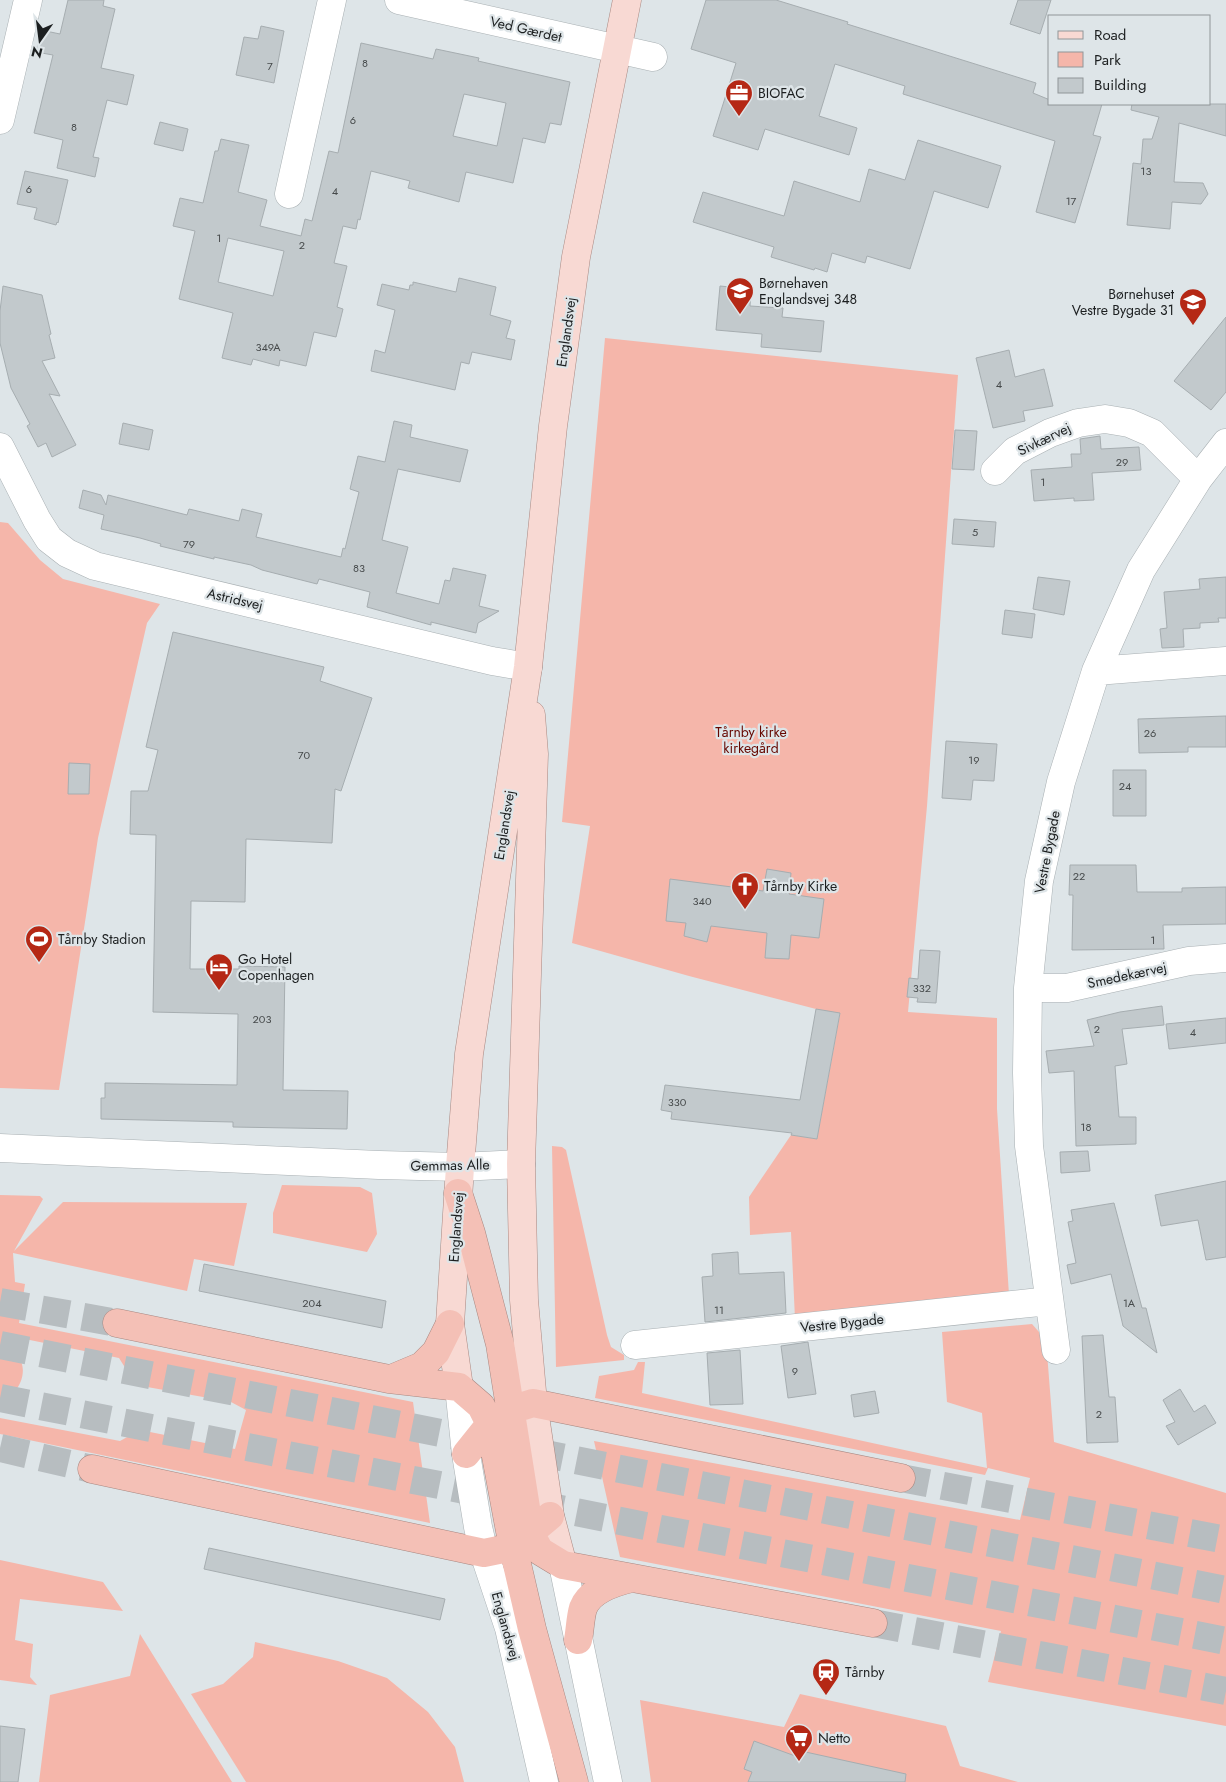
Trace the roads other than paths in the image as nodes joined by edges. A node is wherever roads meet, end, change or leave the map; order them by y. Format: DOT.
graph roads {
  1 [pos="28,0"];
  2 [pos="332,0"];
  3 [pos="398,0"];
  4 [pos="627,0"];
  5 [pos="618,51"];
  6 [pos="653,57"];
  7 [pos="0,120"];
  8 [pos="289,194"];
  9 [pos="1226,443"];
  10 [pos="0,448"];
  11 [pos="995,471"];
  12 [pos="1198,479"];
  13 [pos="1226,661"];
  14 [pos="528,667"];
  15 [pos="1096,670"];
  16 [pos="1226,958"];
  17 [pos="1028,988"];
  18 [pos="0,1148"];
  19 [pos="521,1164"];
  20 [pos="459,1180"];
  21 [pos="1049,1301"];
  22 [pos="117,1322"];
  23 [pos="450,1324"];
  24 [pos="635,1346"];
  25 [pos="1056,1350"];
  26 [pos="389,1379"];
  27 [pos="459,1387"];
  28 [pos="511,1412"];
  29 [pos="466,1454"];
  30 [pos="92,1469"];
  31 [pos="901,1478"];
  32 [pos="550,1516"];
  33 [pos="522,1540"];
  34 [pos="484,1553"];
  35 [pos="563,1565"];
  36 [pos="632,1578"];
  37 [pos="873,1623"];
  38 [pos="578,1640"];
  39 [pos="544,1782"];
  40 [pos="574,1782"];
  41 [pos="608,1782"];
  1 -- 7 [label="street"];
  2 -- 8 [label="street"];
  3 -- 5 [label="street, Ved Gærdet"];
  4 -- 5 [label="main road, Englandsvej"];
  5 -- 6 [label="street, Ved Gærdet"];
  5 -- 14 [label="main road, Englandsvej"];
  9 -- 12 [label="street, Vestre Bygade"];
  10 -- 14 [label="street, Astridsvej"];
  11 -- 12 [label="street, Sivkærvej"];
  12 -- 15 [label="street, Vestre Bygade"];
  13 -- 15 [label="street"];
  14 -- 19 [label="main road, Englandsvej"];
  14 -- 20 [label="main road, Englandsvej"];
  15 -- 17 [label="street, Vestre Bygade"];
  16 -- 17 [label="street, Smedekærvej"];
  17 -- 21 [label="street, Vestre Bygade"];
  18 -- 20 [label="street, Gemmas Alle"];
  19 -- 20 [label="street, Gemmas Alle"];
  19 -- 28 [label="main road, Englandsvej"];
  20 -- 23 [label="main road, Englandsvej"];
  20 -- 28 [label="highway"];
  21 -- 24 [label="street, Vestre Bygade"];
  21 -- 25 [label="street, Vestre Bygade"];
  22 -- 26 [label="highway"];
  23 -- 26 [label="highway"];
  23 -- 27 [label="main road, Englandsvej"];
  26 -- 27 [label="highway"];
  27 -- 28 [label="highway"];
  27 -- 29 [label="street, Englandsvej"];
  28 -- 29 [label="highway"];
  28 -- 31 [label="highway"];
  28 -- 32 [label="main road, Englandsvej"];
  28 -- 33 [label="highway"];
  29 -- 34 [label="street, Englandsvej"];
  30 -- 34 [label="highway"];
  32 -- 33 [label="highway"];
  32 -- 35 [label="main road, Englandsvej"];
  33 -- 34 [label="highway"];
  33 -- 35 [label="highway"];
  33 -- 40 [label="highway"];
  34 -- 39 [label="street, Englandsvej"];
  35 -- 36 [label="highway"];
  35 -- 38 [label="street, Englandsvej"];
  36 -- 37 [label="highway"];
  36 -- 38 [label="highway"];
  38 -- 41 [label="street, Englandsvej"];
}
